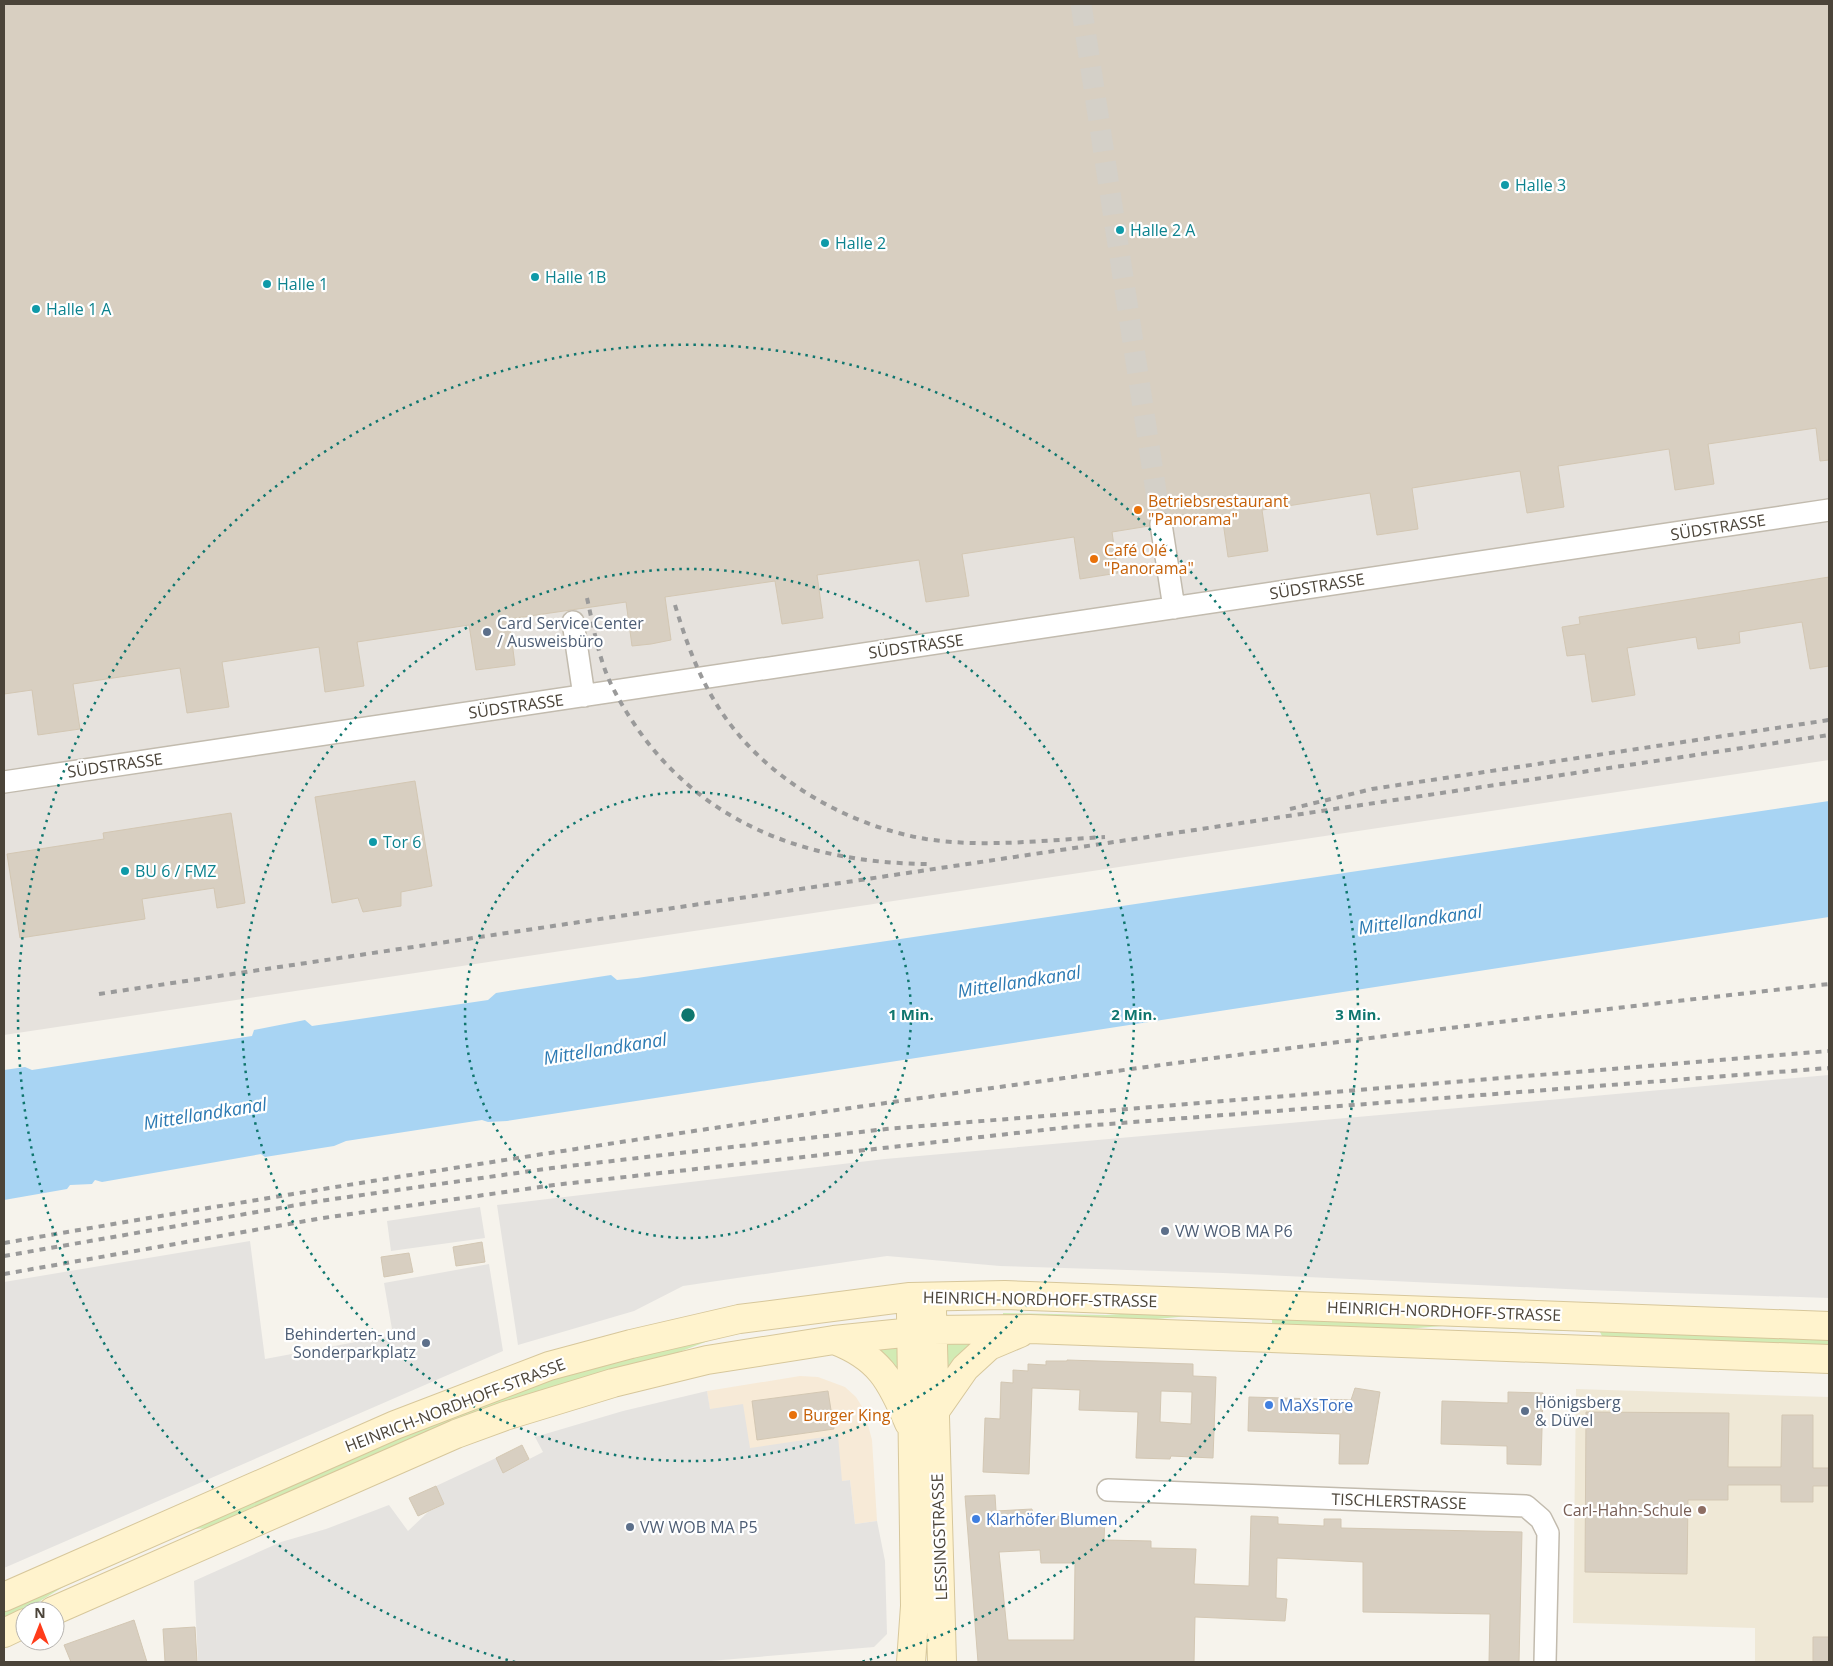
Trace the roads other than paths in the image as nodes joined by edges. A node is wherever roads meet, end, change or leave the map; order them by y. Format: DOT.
graph roads {
  1 [pos="1829,510"];
  2 [pos="1161,524"];
  3 [pos="1174,608"];
  4 [pos="573,622"];
  5 [pos="584,696"];
  6 [pos="4,782"];
  7 [pos="921,1297"];
  8 [pos="1829,1326"];
  9 [pos="1030,1328"];
  10 [pos="922,1331"];
  11 [pos="834,1340"];
  12 [pos="1829,1359"];
  13 [pos="935,1411"];
  14 [pos="913,1434"];
  15 [pos="1108,1490"];
  16 [pos="4,1597"];
  17 [pos="65,1606"];
  18 [pos="911,1662"];
  19 [pos="942,1662"];
  20 [pos="1545,1662"];
  1 -- 3 [label="street, SÜDSTRASSE"];
  2 -- 3 [label="street"];
  3 -- 5 [label="street, SÜDSTRASSE"];
  4 -- 5 [label="street"];
  5 -- 6 [label="street, SÜDSTRASSE"];
  7 -- 8 [label="main road, HEINRICH-NORDHOFF-STRASSE"];
  7 -- 10 [label="main road, LESSINGSTRASSE"];
  7 -- 16 [label="main road, HEINRICH-NORDHOFF-STRASSE"];
  9 -- 10 [label="main road, HEINRICH-NORDHOFF-STRASSE"];
  9 -- 12 [label="main road, HEINRICH-NORDHOFF-STRASSE"];
  9 -- 13 [label="main road"];
  10 -- 11 [label="main road, HEINRICH-NORDHOFF-STRASSE"];
  10 -- 13 [label="main road, LESSINGSTRASSE"];
  10 -- 14 [label="main road, LESSINGSTRASSE"];
  11 -- 14 [label="main road, LESSINGSTRASSE"];
  11 -- 17 [label="main road, HEINRICH-NORDHOFF-STRASSE"];
  13 -- 19 [label="main road, LESSINGSTRASSE"];
  14 -- 18 [label="main road, LESSINGSTRASSE"];
  15 -- 20 [label="street, TISCHLERSTRASSE"];
}
